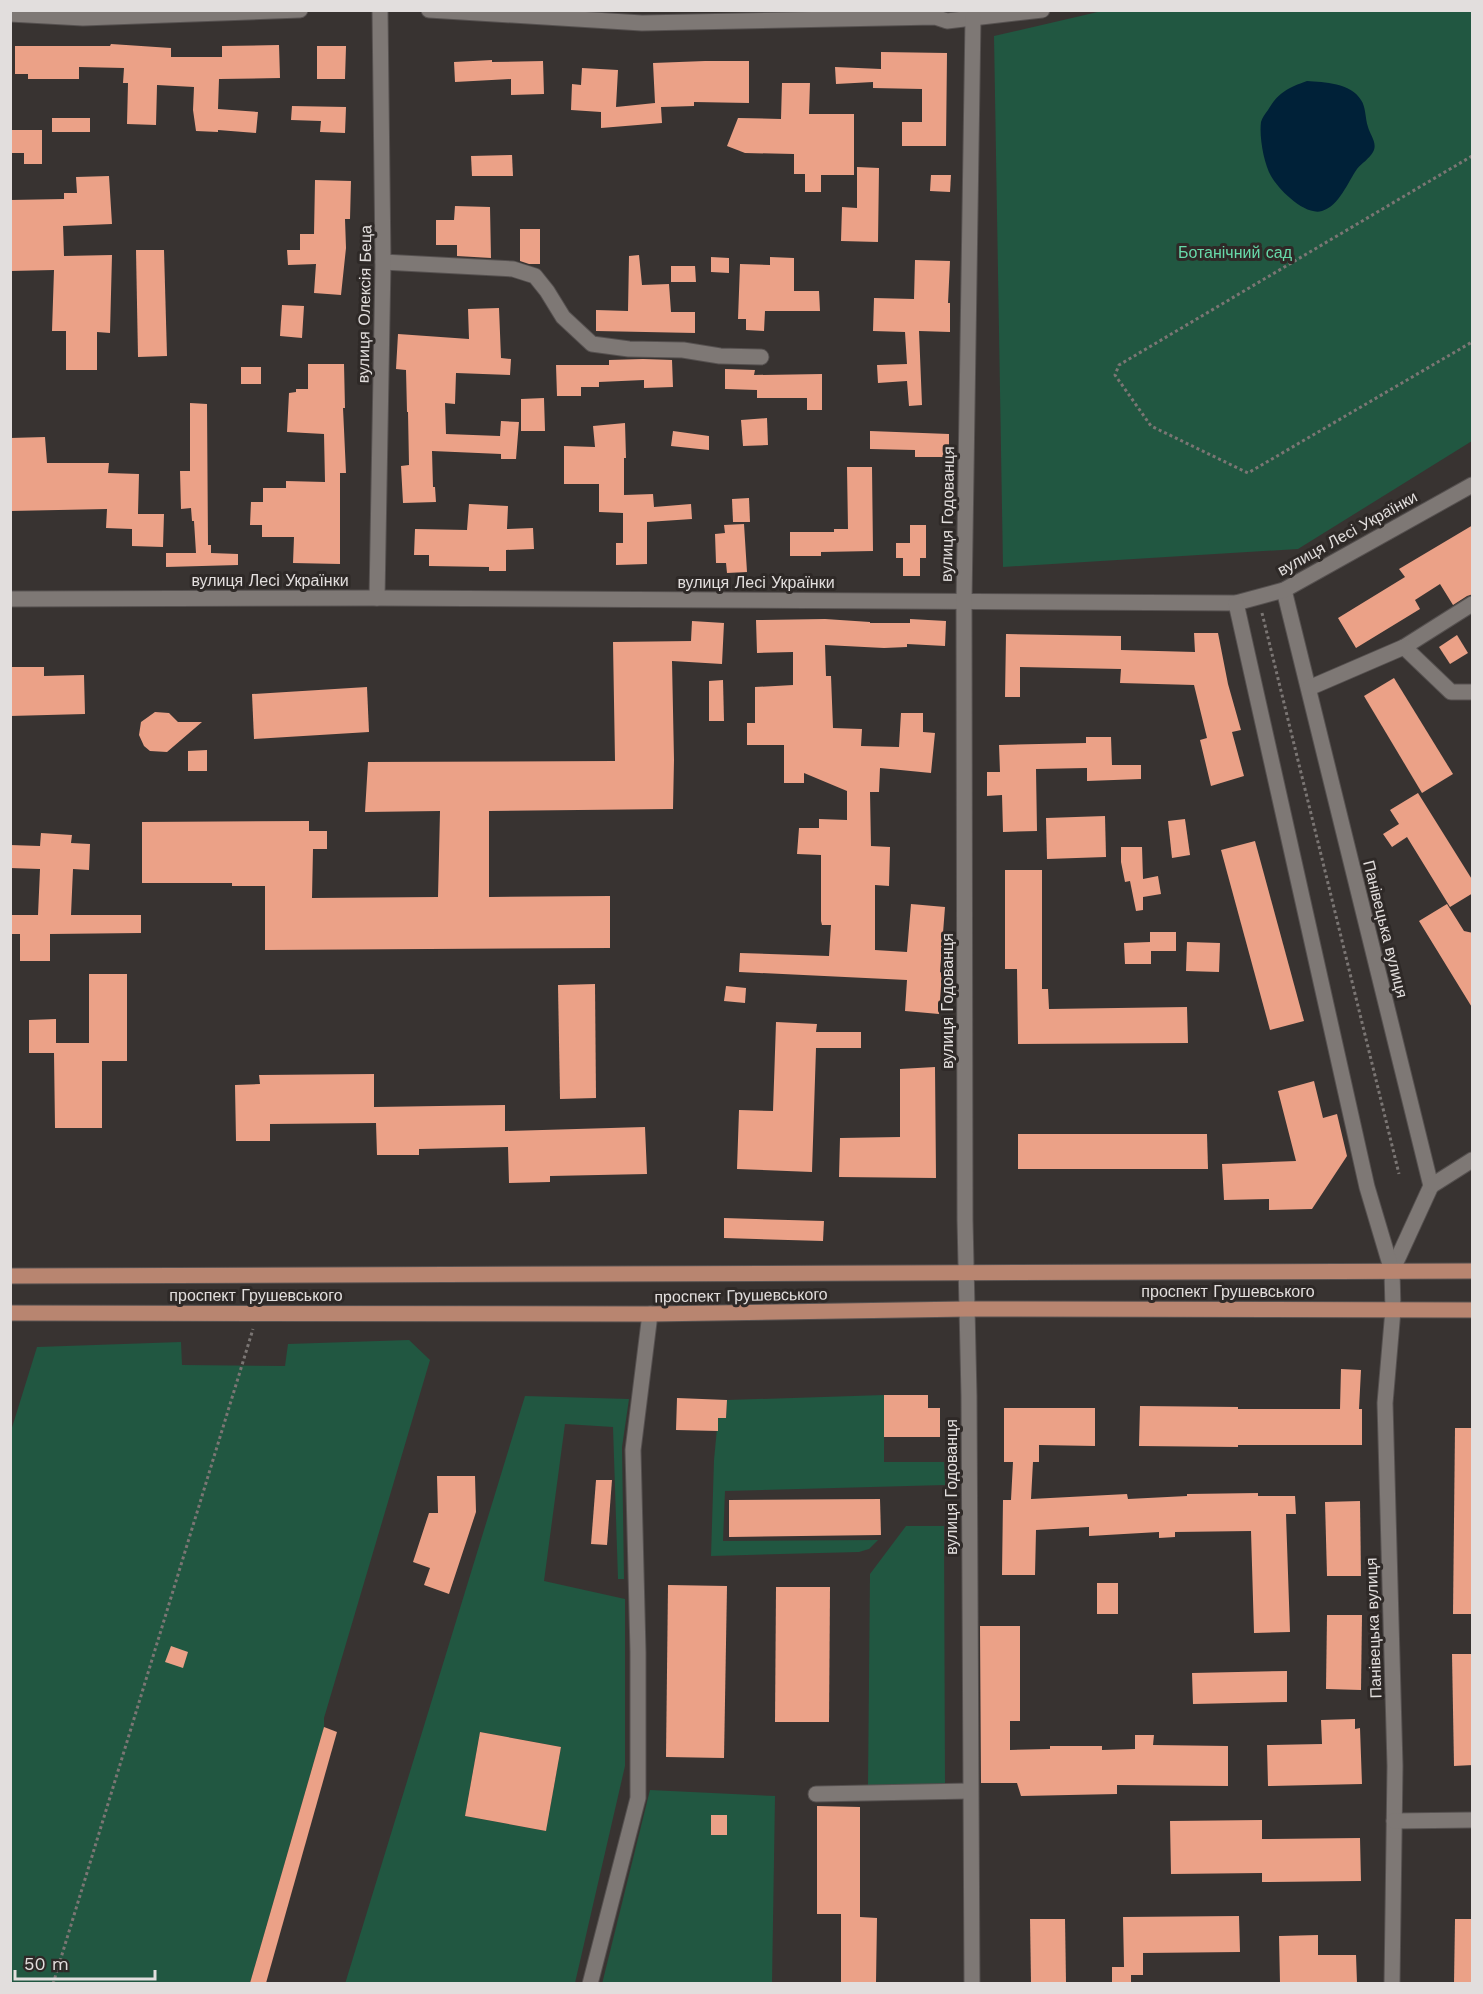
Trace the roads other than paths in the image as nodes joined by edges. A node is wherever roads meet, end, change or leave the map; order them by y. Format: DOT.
graph roads {
  1 [pos="300,10"];
  2 [pos="380,10"];
  3 [pos="429,10"];
  4 [pos="1042,10"];
  5 [pos="10,14"];
  6 [pos="973,18"];
  7 [pos="383,262"];
  8 [pos="761,357"];
  9 [pos="1473,484"];
  10 [pos="1284,590"];
  11 [pos="377,598"];
  12 [pos="10,599"];
  13 [pos="964,602"];
  14 [pos="1236,603"];
  15 [pos="1473,604"];
  16 [pos="1404,647"];
  17 [pos="1309,688"];
  18 [pos="1473,692"];
  19 [pos="1473,1160"];
  20 [pos="1431,1186"];
  21 [pos="1392,1271"];
  22 [pos="1473,1271"];
  23 [pos="966,1273"];
  24 [pos="10,1276"];
  25 [pos="967,1309"];
  26 [pos="1393,1310"];
  27 [pos="1473,1310"];
  28 [pos="10,1313"];
  29 [pos="650,1314"];
  30 [pos="970,1791"];
  31 [pos="816,1794"];
  32 [pos="1473,1820"];
  33 [pos="1394,1821"];
  34 [pos="590,1983"];
  35 [pos="972,1983"];
  36 [pos="1392,1983"];
  1 -- 5 [label="street"];
  2 -- 7 [label="street, вулиця Олексія Беца"];
  3 -- 6 [label="street"];
  4 -- 6 [label="street"];
  6 -- 13 [label="street, вулиця Годованця"];
  7 -- 8 [label="street"];
  7 -- 11 [label="street, вулиця Олексія Беца"];
  9 -- 10 [label="street, вулиця Лесі Українки"];
  10 -- 14 [label="street, вулиця Лесі Українки"];
  10 -- 17 [label="street, Панівецька вулиця"];
  11 -- 12 [label="street, вулиця Лесі Українки"];
  11 -- 13 [label="street, вулиця Лесі Українки"];
  13 -- 14 [label="street, вулиця Лесі Українки"];
  13 -- 23 [label="street, вулиця Годованця"];
  14 -- 21 [label="street, Панівецька вулиця"];
  15 -- 16 [label="street"];
  16 -- 17 [label="street"];
  16 -- 18 [label="street"];
  17 -- 20 [label="street, Панівецька вулиця"];
  19 -- 20 [label="street"];
  20 -- 21 [label="street, Панівецька вулиця"];
  21 -- 22 [label="main road, проспект Грушевського"];
  21 -- 23 [label="main road, проспект Грушевського"];
  21 -- 26 [label="street, Панівецька вулиця"];
  23 -- 24 [label="main road, проспект Грушевського"];
  23 -- 25 [label="street, вулиця Годованця"];
  25 -- 26 [label="main road, проспект Грушевського"];
  25 -- 29 [label="main road, проспект Грушевського"];
  25 -- 30 [label="street, вулиця Годованця"];
  26 -- 27 [label="main road, проспект Грушевського"];
  26 -- 33 [label="street, Панівецька вулиця"];
  28 -- 29 [label="main road, проспект Грушевського"];
  29 -- 34 [label="street"];
  30 -- 31 [label="street"];
  30 -- 35 [label="street, вулиця Годованця"];
  32 -- 33 [label="street"];
  33 -- 36 [label="street, Панівецька вулиця"];
}
